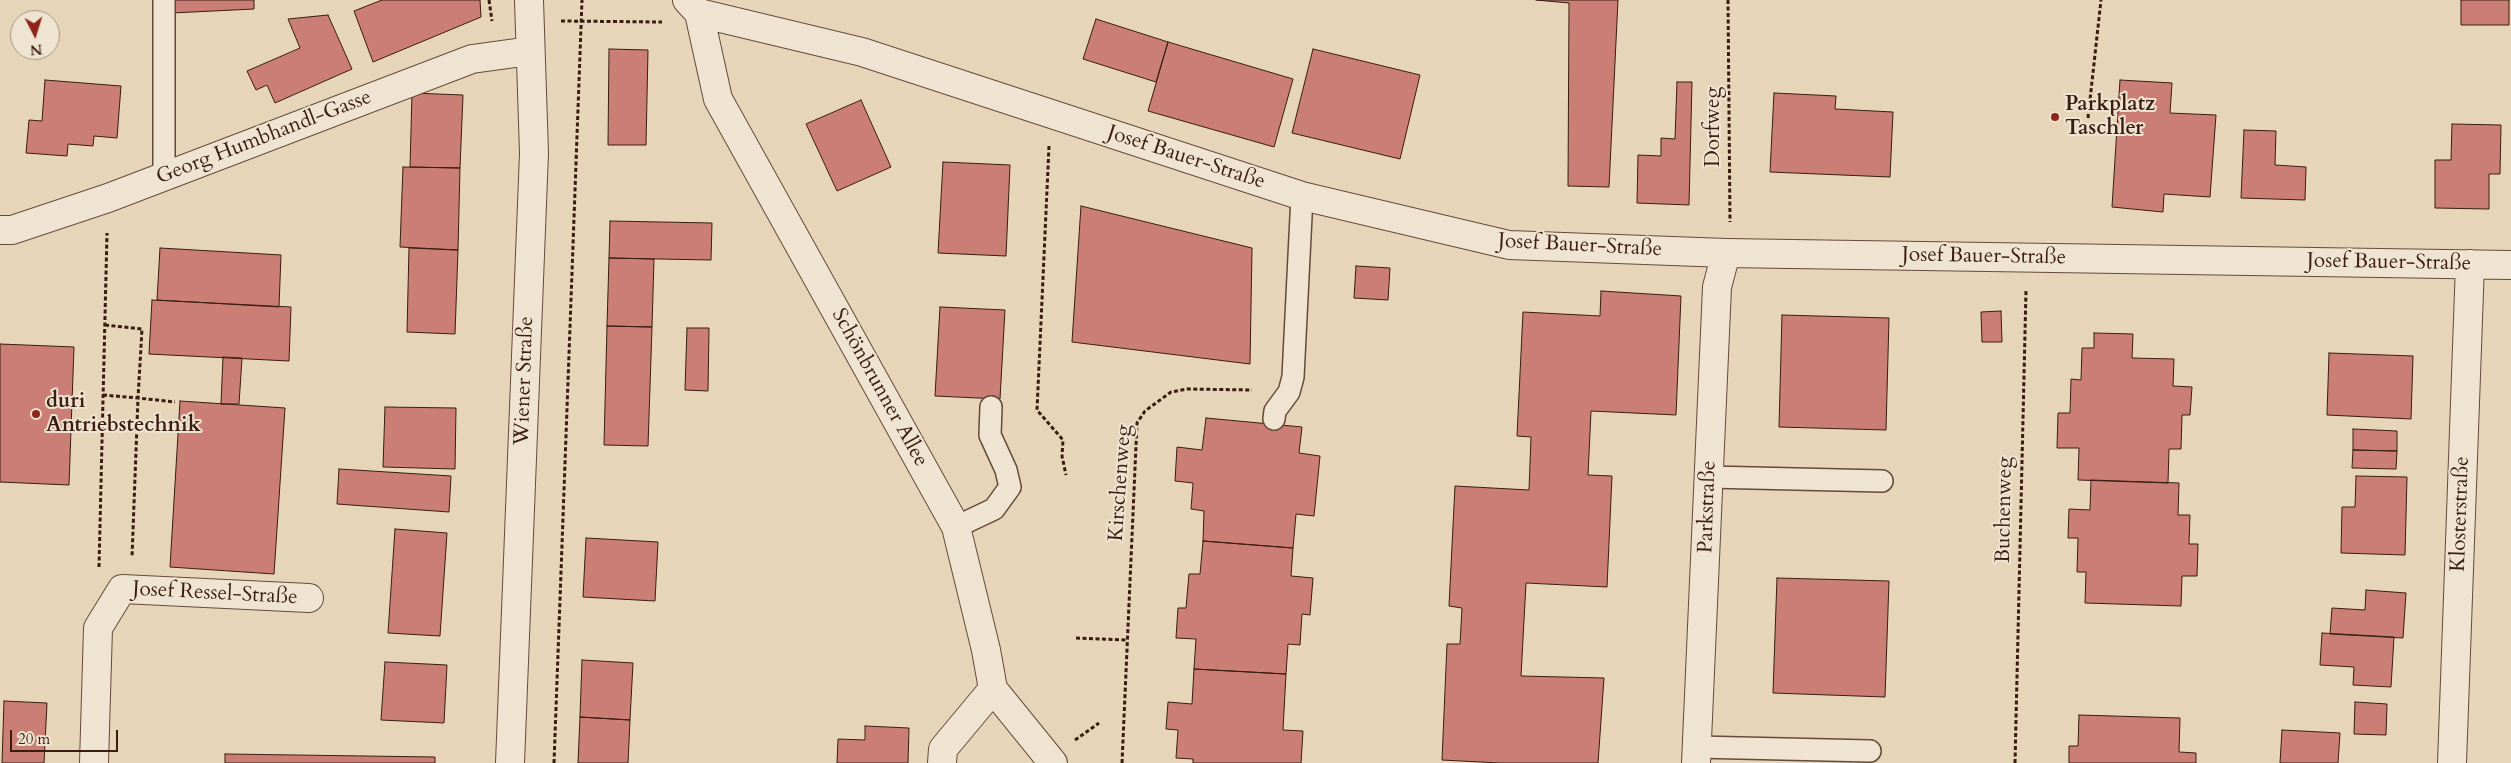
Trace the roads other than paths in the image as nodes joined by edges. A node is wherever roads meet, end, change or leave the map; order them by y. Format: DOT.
graph roads {
  1 [pos="164,0"];
  2 [pos="693,6"];
  3 [pos="529,10"];
  4 [pos="530,51"];
  5 [pos="164,176"];
  6 [pos="1302,196"];
  7 [pos="0,230"];
  8 [pos="1726,253"];
  9 [pos="2470,264"];
  10 [pos="2511,265"];
  11 [pos="991,407"];
  12 [pos="1274,419"];
  13 [pos="1709,477"];
  14 [pos="1882,481"];
  15 [pos="956,527"];
  16 [pos="308,598"];
  17 [pos="994,689"];
  18 [pos="1870,751"];
  19 [pos="1697,755"];
  20 [pos="94,763"];
  21 [pos="510,763"];
  22 [pos="942,763"];
  23 [pos="1052,763"];
  24 [pos="2452,763"];
  1 -- 5 [label="lane"];
  2 -- 6 [label="street, Josef Bauer-Straße"];
  2 -- 15 [label="street, Schönbrunner Allee"];
  3 -- 4 [label="street, Wiener Straße"];
  4 -- 5 [label="street, Georg Humbhandl-Gasse"];
  4 -- 21 [label="street, Wiener Straße"];
  5 -- 7 [label="street, Georg Humbhandl-Gasse"];
  6 -- 8 [label="street, Josef Bauer-Straße"];
  6 -- 12 [label="lane"];
  8 -- 9 [label="street, Josef Bauer-Straße"];
  8 -- 13 [label="street, Parkstraße"];
  9 -- 10 [label="street, Josef Bauer-Straße"];
  9 -- 24 [label="street, Klosterstraße"];
  11 -- 15 [label="lane"];
  13 -- 14 [label="lane"];
  13 -- 19 [label="street, Parkstraße"];
  15 -- 17 [label="street, Schönbrunner Allee"];
  16 -- 20 [label="street, Josef Ressel-Straße"];
  17 -- 22 [label="street"];
  17 -- 23 [label="street, Schönbrunner Allee"];
  18 -- 19 [label="lane"];
}
